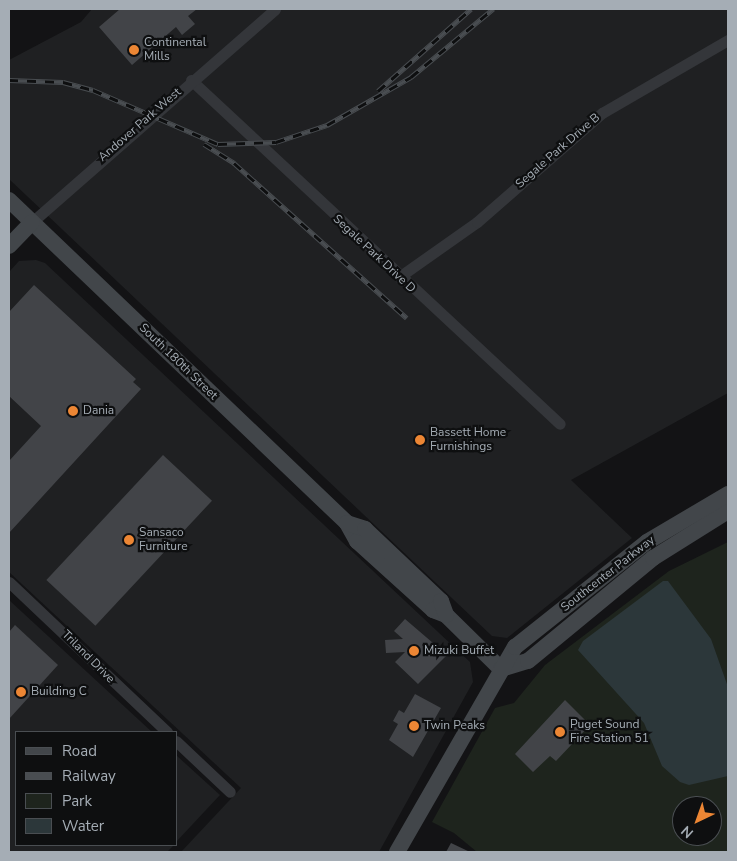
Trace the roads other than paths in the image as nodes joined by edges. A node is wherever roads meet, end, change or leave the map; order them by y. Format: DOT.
graph roads {
  1 [pos="275,9"];
  2 [pos="728,40"];
  3 [pos="191,80"];
  4 [pos="9,200"];
  5 [pos="32,222"];
  6 [pos="9,246"];
  7 [pos="399,278"];
  8 [pos="560,424"];
  9 [pos="728,494"];
  10 [pos="728,511"];
  11 [pos="9,582"];
  12 [pos="501,669"];
  13 [pos="166,731"];
  14 [pos="178,743"];
  15 [pos="230,792"];
  16 [pos="397,852"];
  1 -- 3 [label="street, Andover Park West"];
  2 -- 7 [label="street, Segale Park Drive B"];
  3 -- 5 [label="street, Andover Park West"];
  3 -- 7 [label="street, Segale Park Drive D"];
  4 -- 5 [label="main road, South 180th Street"];
  5 -- 6 [label="main road, Andover Park West"];
  5 -- 12 [label="main road, South 180th Street"];
  7 -- 8 [label="street, Segale Park Drive D"];
  9 -- 12 [label="main road, Southcenter Parkway"];
  10 -- 12 [label="main road, Southcenter Parkway"];
  11 -- 13 [label="street, Triland Drive"];
  12 -- 16 [label="main road, Southcenter Parkway"];
  14 -- 15 [label="street"];
}
